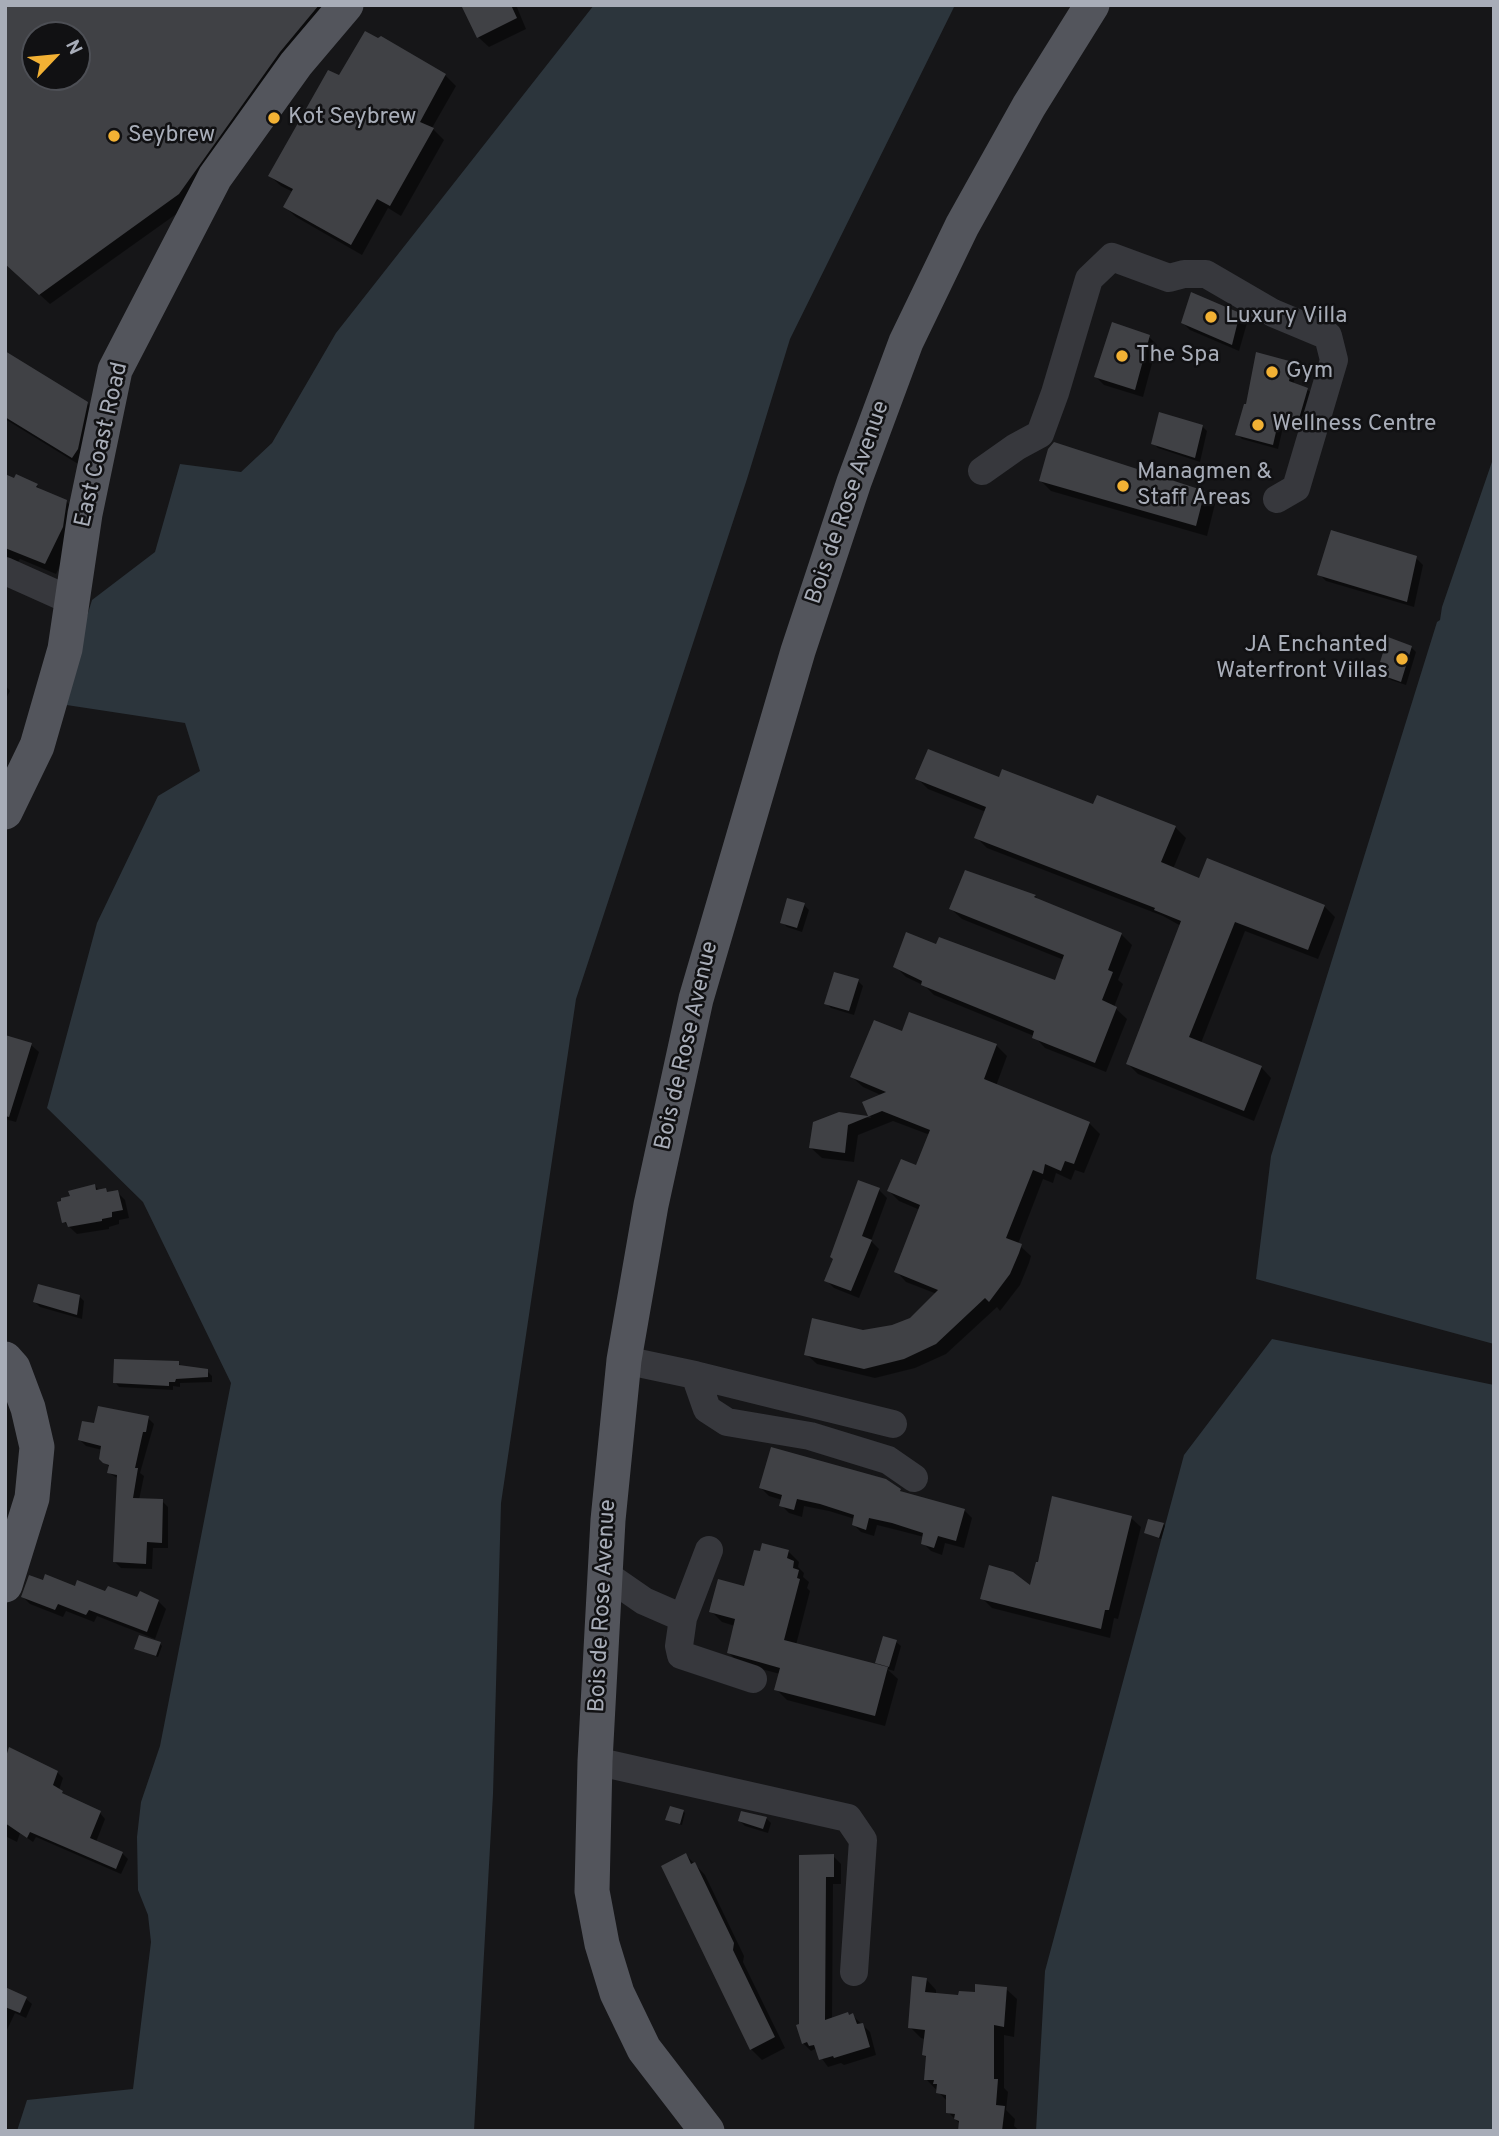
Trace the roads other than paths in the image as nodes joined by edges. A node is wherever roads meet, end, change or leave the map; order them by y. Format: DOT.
graph roads {
  1 [pos="346,5"];
  2 [pos="1092,5"];
  3 [pos="982,471"];
  4 [pos="1277,499"];
  5 [pos="5,571"];
  6 [pos="72,601"];
  7 [pos="5,813"];
  8 [pos="5,1359"];
  9 [pos="624,1360"];
  10 [pos="695,1375"];
  11 [pos="893,1424"];
  12 [pos="914,1478"];
  13 [pos="709,1550"];
  14 [pos="605,1574"];
  15 [pos="7,1575"];
  16 [pos="683,1618"];
  17 [pos="753,1679"];
  18 [pos="595,1761"];
  19 [pos="854,1972"];
  20 [pos="706,2131"];
  1 -- 6 [label="main road, East Coast Road"];
  2 -- 9 [label="main road, Bois de Rose Avenue"];
  3 -- 4 [label="street"];
  5 -- 6 [label="street"];
  6 -- 7 [label="main road, East Coast Road"];
  8 -- 15 [label="main road"];
  9 -- 10 [label="street"];
  9 -- 14 [label="main road, Bois de Rose Avenue"];
  10 -- 11 [label="street"];
  10 -- 12 [label="street"];
  13 -- 16 [label="street"];
  14 -- 16 [label="street"];
  14 -- 18 [label="main road, Bois de Rose Avenue"];
  16 -- 17 [label="street"];
  18 -- 19 [label="street"];
  18 -- 20 [label="main road, Bois de Rose Avenue"];
}
